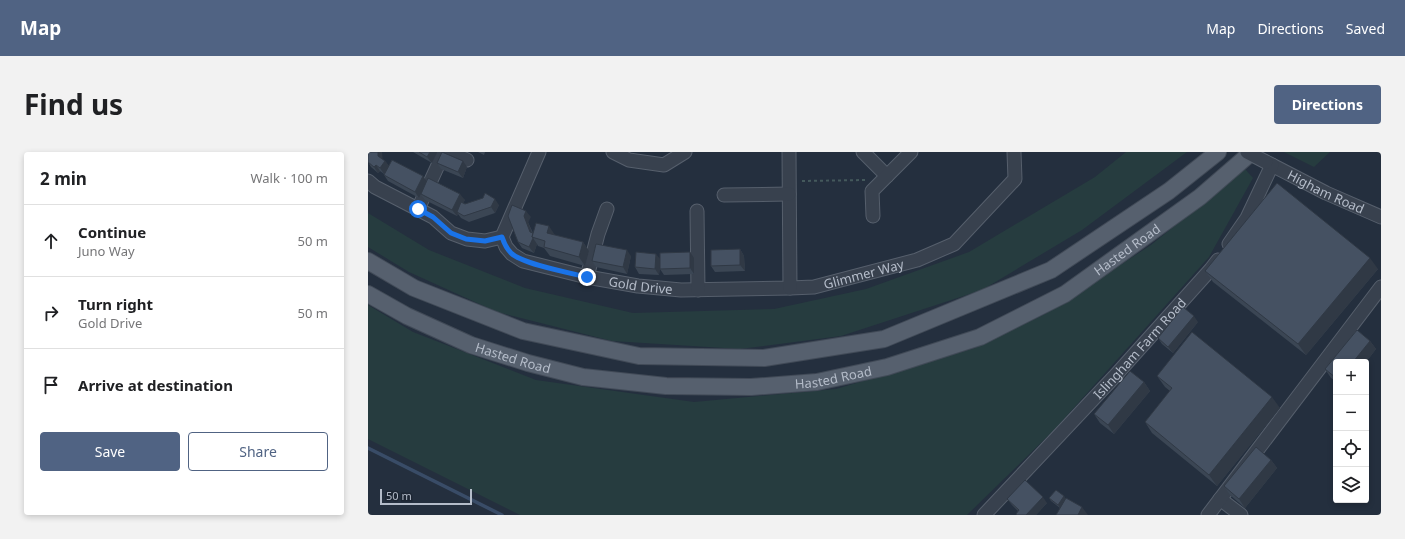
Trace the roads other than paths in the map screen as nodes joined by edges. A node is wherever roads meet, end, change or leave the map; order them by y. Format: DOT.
graph roads {
  1 [pos="444,152"];
  2 [pos="449,152"];
  3 [pos="539,152"];
  4 [pos="613,152"];
  5 [pos="685,152"];
  6 [pos="789,152"];
  7 [pos="863,152"];
  8 [pos="911,152"];
  9 [pos="1014,152"];
  10 [pos="1218,152"];
  11 [pos="1247,152"];
  12 [pos="1252,152"];
  13 [pos="467,160"];
  14 [pos="1269,163"];
  15 [pos="885,178"];
  16 [pos="368,181"];
  17 [pos="789,187"];
  18 [pos="724,195"];
  19 [pos="418,209"];
  20 [pos="607,209"];
  21 [pos="697,211"];
  22 [pos="873,216"];
  23 [pos="1381,217"];
  24 [pos="502,237"];
  25 [pos="368,261"];
  26 [pos="587,277"];
  27 [pos="790,288"];
  28 [pos="1381,288"];
  29 [pos="698,290"];
  30 [pos="368,294"];
  31 [pos="1220,499"];
  32 [pos="984,515"];
  33 [pos="1208,515"];
  34 [pos="1241,515"];
  1 -- 19 [label="street"];
  2 -- 13 [label="street"];
  3 -- 24 [label="street"];
  4 -- 5 [label="street"];
  6 -- 17 [label="street"];
  7 -- 15 [label="street"];
  8 -- 15 [label="street"];
  9 -- 27 [label="street, Glimmer Way"];
  10 -- 25 [label="main road, Hasted Road"];
  11 -- 14 [label="street, Higham Road, bridge"];
  12 -- 30 [label="main road, Hasted Road"];
  14 -- 23 [label="street, Higham Road"];
  14 -- 32 [label="street, Islingham Farm Road"];
  15 -- 22 [label="street"];
  16 -- 19 [label="street"];
  17 -- 18 [label="street"];
  17 -- 27 [label="street"];
  19 -- 24 [label="street"];
  20 -- 26 [label="street"];
  21 -- 29 [label="street"];
  24 -- 26 [label="street, Gold Drive"];
  26 -- 29 [label="street, Gold Drive"];
  27 -- 29 [label="street, Gold Drive"];
  28 -- 31 [label="street"];
  31 -- 33 [label="street"];
  31 -- 34 [label="street"];
}
